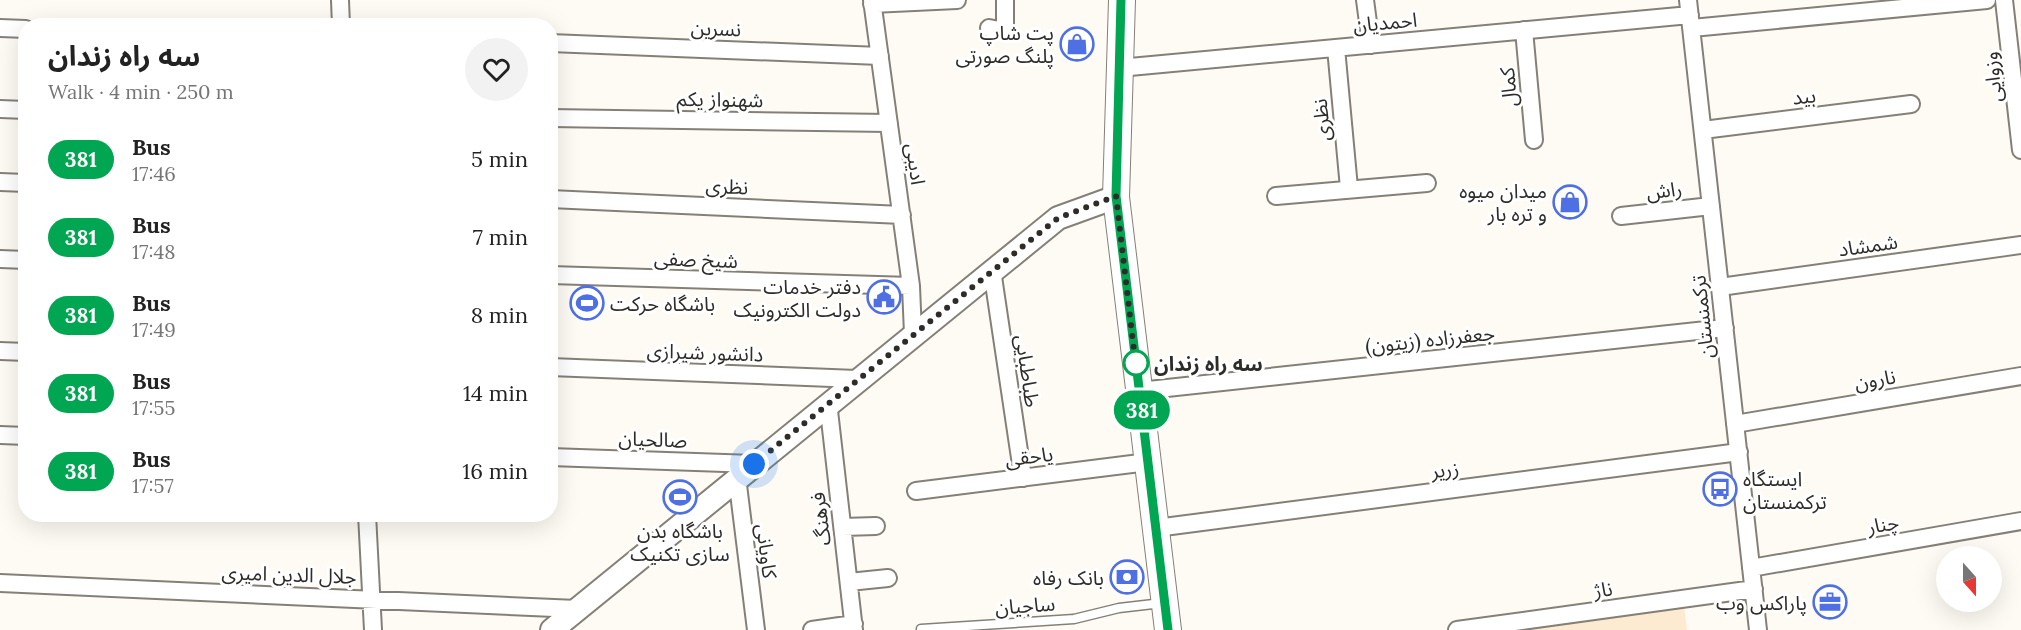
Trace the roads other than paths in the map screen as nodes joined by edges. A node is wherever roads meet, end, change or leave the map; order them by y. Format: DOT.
graph roads {
  1 [pos="340,0"];
  2 [pos="957,0"];
  3 [pos="1005,0"];
  4 [pos="1132,0"];
  5 [pos="1365,0"];
  6 [pos="1987,0"];
  7 [pos="2004,0"];
  8 [pos="872,2"];
  9 [pos="1127,11"];
  10 [pos="1690,14"];
  11 [pos="341,18"];
  12 [pos="0,28"];
  13 [pos="989,28"];
  14 [pos="18,29"];
  15 [pos="1524,30"];
  16 [pos="558,43"];
  17 [pos="1371,45"];
  18 [pos="1336,48"];
  19 [pos="880,56"];
  20 [pos="1128,72"];
  21 [pos="1911,104"];
  22 [pos="2019,108"];
  23 [pos="0,110"];
  24 [pos="18,110"];
  25 [pos="558,118"];
  26 [pos="889,123"];
  27 [pos="1703,130"];
  28 [pos="1534,140"];
  29 [pos="2021,150"];
  30 [pos="0,182"];
  31 [pos="18,183"];
  32 [pos="1427,183"];
  33 [pos="1348,188"];
  34 [pos="1116,196"];
  35 [pos="1276,196"];
  36 [pos="558,199"];
  37 [pos="1711,206"];
  38 [pos="902,215"];
  39 [pos="1621,216"];
  40 [pos="2021,245"];
  41 [pos="0,259"];
  42 [pos="18,260"];
  43 [pos="992,270"];
  44 [pos="558,275"];
  45 [pos="912,286"];
  46 [pos="1720,287"];
  47 [pos="1725,328"];
  48 [pos="913,334"];
  49 [pos="0,351"];
  50 [pos="18,351"];
  51 [pos="558,367"];
  52 [pos="2021,376"];
  53 [pos="857,379"];
  54 [pos="1139,391"];
  55 [pos="828,402"];
  56 [pos="1735,424"];
  57 [pos="0,435"];
  58 [pos="18,436"];
  59 [pos="1739,452"];
  60 [pos="558,458"];
  61 [pos="1148,462"];
  62 [pos="745,471"];
  63 [pos="1023,478"];
  64 [pos="916,491"];
  65 [pos="2021,521"];
  66 [pos="367,522"];
  67 [pos="876,526"];
  68 [pos="843,527"];
  69 [pos="1156,528"];
  70 [pos="1752,568"];
  71 [pos="888,578"];
  72 [pos="849,582"];
  73 [pos="0,583"];
  74 [pos="1754,589"];
  75 [pos="371,599"];
  76 [pos="1165,603"];
  77 [pos="577,609"];
  78 [pos="854,627"];
  79 [pos="921,629"];
  80 [pos="373,630"];
  81 [pos="552,630"];
  82 [pos="756,630"];
  83 [pos="812,630"];
  84 [pos="1168,630"];
  85 [pos="1457,630"];
  86 [pos="1758,630"];
  1 -- 11 [label="street"];
  2 -- 8 [label="street"];
  3 -- 13 [label="street"];
  4 -- 9 [label="lane"];
  5 -- 17 [label="street"];
  6 -- 10 [label="street, احمدیان"];
  7 -- 22 [label="street, وزوایی"];
  8 -- 19 [label="street, ادیبی"];
  9 -- 20 [label="main road"];
  10 -- 15 [label="street, احمدیان"];
  10 -- 27 [label="street, ترکمنستان"];
  12 -- 14 [label="street"];
  15 -- 17 [label="street, احمدیان"];
  15 -- 28 [label="street, کمال"];
  16 -- 19 [label="street, نسرین"];
  17 -- 18 [label="street, احمدیان"];
  18 -- 20 [label="street, احمدیان"];
  18 -- 33 [label="street, نظری"];
  19 -- 26 [label="street, ادیبی"];
  20 -- 34 [label="main road"];
  21 -- 27 [label="street, بید"];
  22 -- 29 [label="street, وزوایی"];
  23 -- 24 [label="street"];
  25 -- 26 [label="street, شهنواز یکم"];
  26 -- 38 [label="street, ادیبی"];
  27 -- 37 [label="street, ترکمنستان"];
  30 -- 31 [label="street"];
  32 -- 33 [label="street"];
  33 -- 35 [label="street"];
  34 -- 43 [label="main road"];
  34 -- 54 [label="main road"];
  36 -- 38 [label="street, نظری"];
  37 -- 39 [label="street, راش"];
  37 -- 46 [label="street, ترکمنستان"];
  38 -- 45 [label="street, ادیبی"];
  40 -- 46 [label="street, شمشاد"];
  41 -- 42 [label="street"];
  43 -- 48 [label="main road"];
  43 -- 63 [label="street, طباطبایی"];
  44 -- 45 [label="street, شیخ صفی"];
  45 -- 48 [label="street, ادیبی"];
  46 -- 47 [label="street, ترکمنستان"];
  47 -- 54 [label="street, جعفرزاده (زیتون)"];
  47 -- 56 [label="street, ترکمنستان"];
  48 -- 53 [label="main road"];
  49 -- 50 [label="street"];
  51 -- 53 [label="street, دانشور شیرازی"];
  52 -- 56 [label="street, نارون"];
  53 -- 55 [label="main road"];
  54 -- 61 [label="main road"];
  55 -- 62 [label="main road"];
  55 -- 68 [label="street, فرهنگ"];
  56 -- 59 [label="street, ترکمنستان"];
  57 -- 58 [label="street"];
  59 -- 69 [label="street, زریر"];
  59 -- 70 [label="street, ترکمنستان"];
  60 -- 62 [label="street, صالحیان"];
  61 -- 63 [label="street, یاحقی"];
  61 -- 69 [label="main road"];
  62 -- 77 [label="main road"];
  62 -- 82 [label="street, کاویانی"];
  63 -- 64 [label="street, یاحقی"];
  65 -- 70 [label="street, چنار"];
  66 -- 75 [label="street"];
  67 -- 68 [label="street"];
  68 -- 72 [label="street, فرهنگ"];
  69 -- 76 [label="main road"];
  70 -- 74 [label="street, ترکمنستان"];
  71 -- 72 [label="street"];
  72 -- 78 [label="street, فرهنگ"];
  73 -- 75 [label="street, جلال الدین امیری"];
  74 -- 85 [label="street, ناژ"];
  74 -- 86 [label="street, ترکمنستان"];
  75 -- 77 [label="street, جلال الدین امیری"];
  75 -- 80 [label="street"];
  76 -- 79 [label="lane, ساجیان"];
  76 -- 84 [label="main road"];
  77 -- 81 [label="main road"];
  78 -- 83 [label="street"];
}
